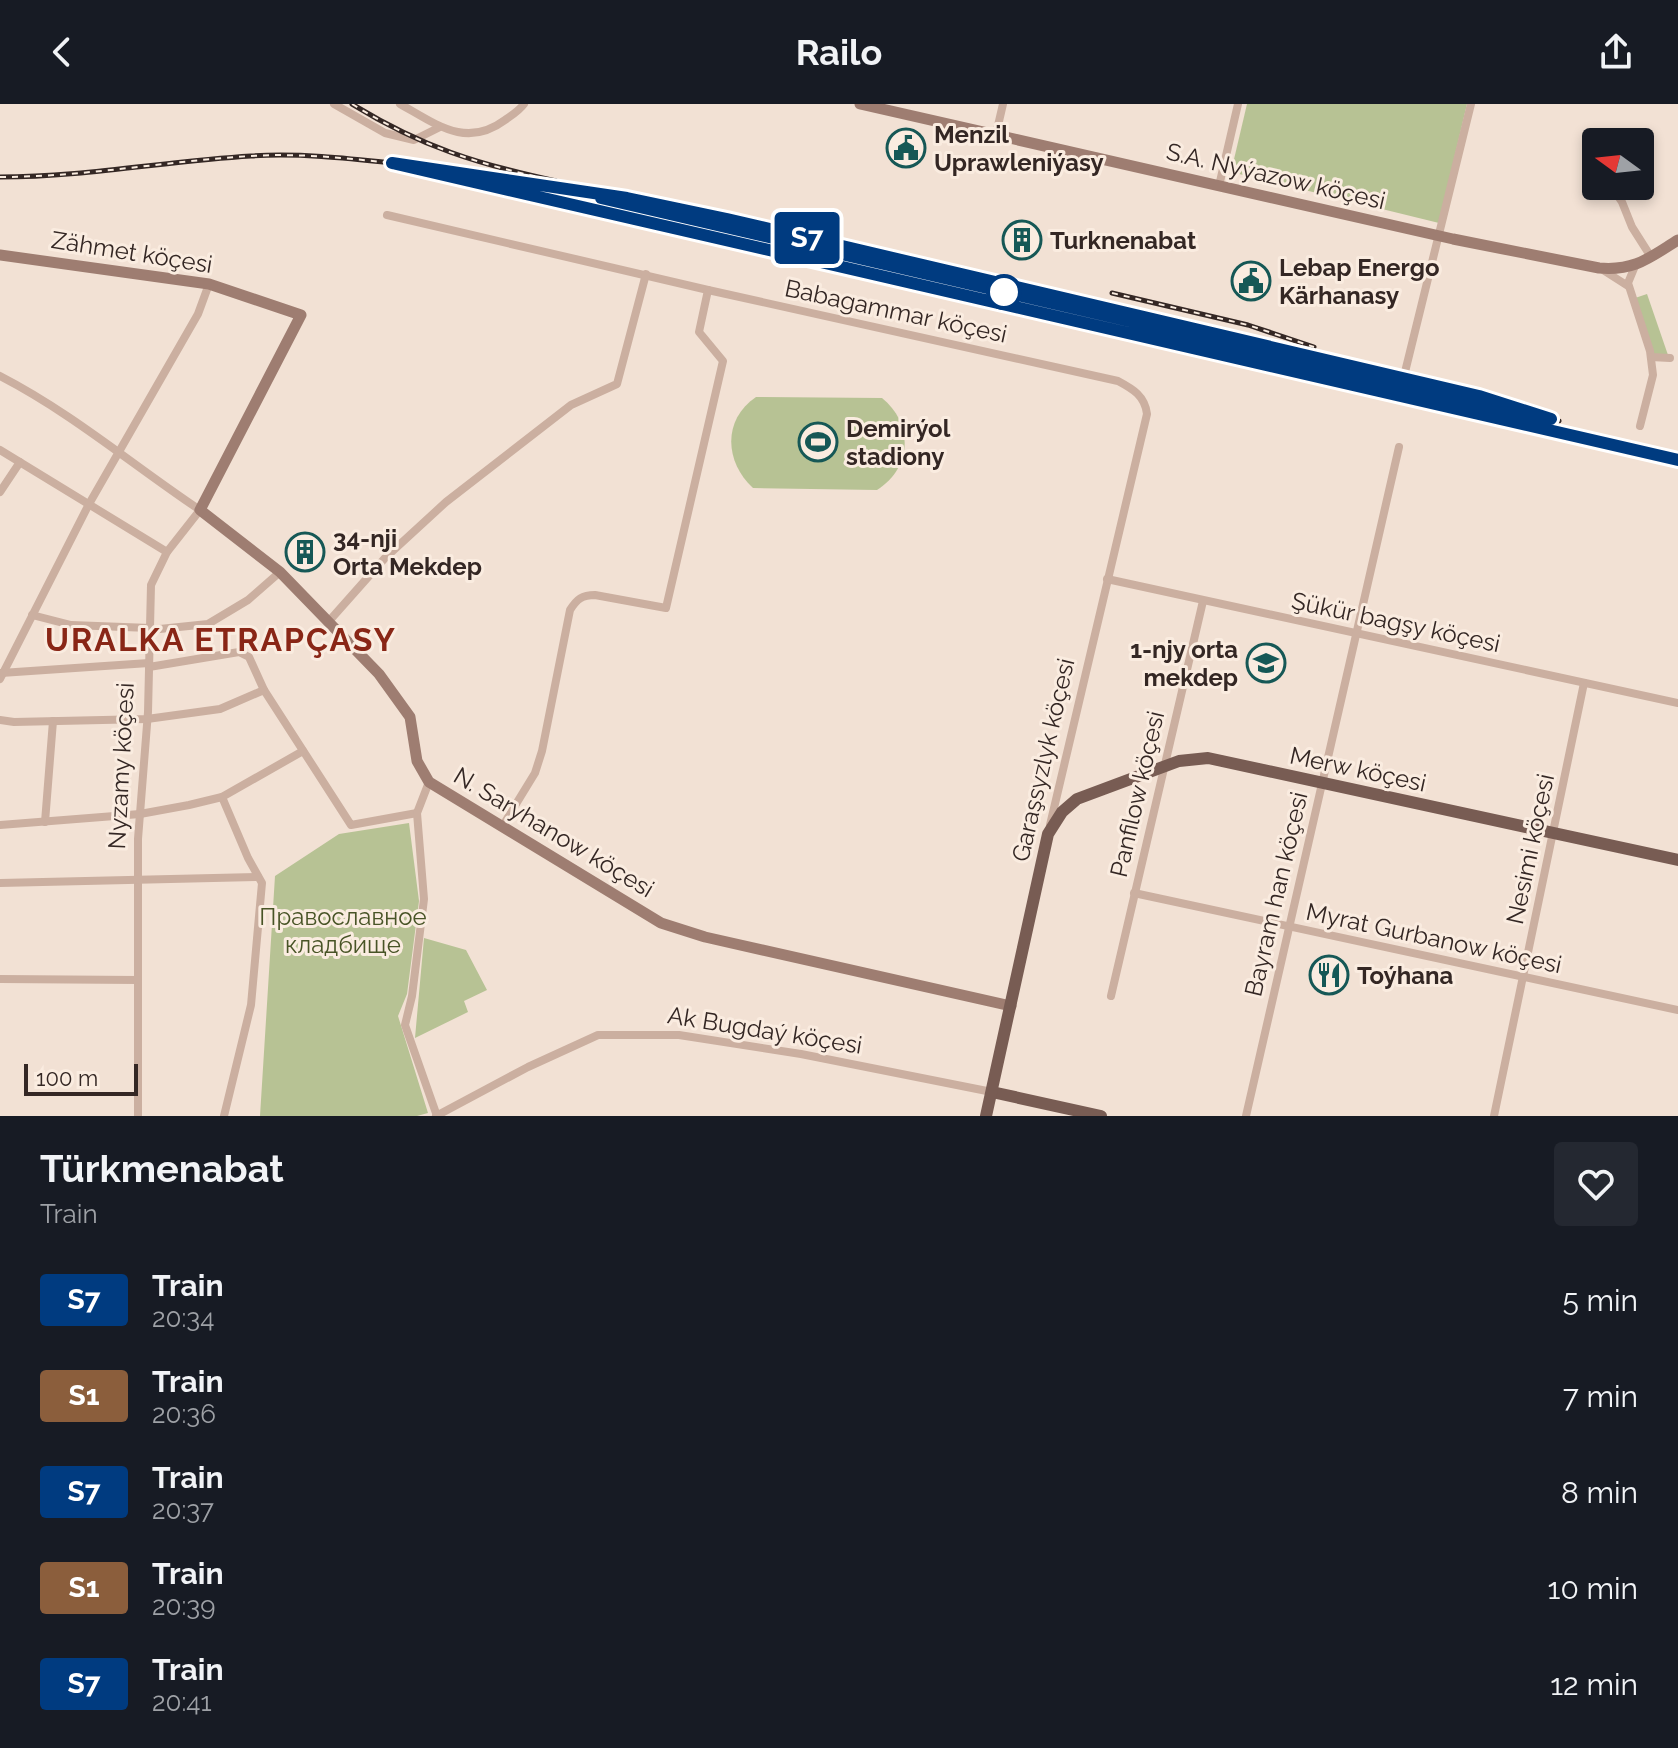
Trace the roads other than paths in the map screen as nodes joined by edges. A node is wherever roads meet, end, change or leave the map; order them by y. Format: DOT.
graph roads {
  1 [pos="334,104"];
  2 [pos="400,104"];
  3 [pos="524,104"];
  4 [pos="860,104"];
  5 [pos="1003,104"];
  6 [pos="1238,104"];
  7 [pos="1471,104"];
  8 [pos="440,127"];
  9 [pos="996,134"];
  10 [pos="1219,186"];
  11 [pos="1621,200"];
  12 [pos="387,215"];
  13 [pos="1439,235"];
  14 [pos="1678,240"];
  15 [pos="0,255"];
  16 [pos="1651,257"];
  17 [pos="1635,266"];
  18 [pos="1599,268"];
  19 [pos="646,274"];
  20 [pos="209,284"];
  21 [pos="1628,287"];
  22 [pos="708,290"];
  23 [pos="301,315"];
  24 [pos="1651,357"];
  25 [pos="1670,358"];
  26 [pos="1405,372"];
  27 [pos="0,376"];
  28 [pos="1147,414"];
  29 [pos="1640,426"];
  30 [pos="1399,447"];
  31 [pos="0,450"];
  32 [pos="119,452"];
  33 [pos="20,462"];
  34 [pos="0,492"];
  35 [pos="89,504"];
  36 [pos="200,510"];
  37 [pos="167,552"];
  38 [pos="280,572"];
  39 [pos="1107,579"];
  40 [pos="1203,601"];
  41 [pos="32,615"];
  42 [pos="330,620"];
  43 [pos="150,629"];
  44 [pos="1355,634"];
  45 [pos="149,665"];
  46 [pos="1,675"];
  47 [pos="1584,683"];
  48 [pos="264,690"];
  49 [pos="1678,703"];
  50 [pos="147,719"];
  51 [pos="0,720"];
  52 [pos="53,721"];
  53 [pos="303,751"];
  54 [pos="1165,768"];
  55 [pos="429,782"];
  56 [pos="1322,784"];
  57 [pos="222,797"];
  58 [pos="417,813"];
  59 [pos="140,814"];
  60 [pos="45,822"];
  61 [pos="0,825"];
  62 [pos="502,827"];
  63 [pos="1048,834"];
  64 [pos="1553,834"];
  65 [pos="1678,860"];
  66 [pos="258,877"];
  67 [pos="138,880"];
  68 [pos="0,883"];
  69 [pos="1134,893"];
  70 [pos="1288,928"];
  71 [pos="1524,978"];
  72 [pos="0,979"];
  73 [pos="138,980"];
  74 [pos="1111,996"];
  75 [pos="1011,1006"];
  76 [pos="1678,1010"];
  77 [pos="992,1092"];
  78 [pos="1086,1114"];
  79 [pos="138,1116"];
  80 [pos="224,1116"];
  81 [pos="437,1116"];
  82 [pos="986,1116"];
  83 [pos="1101,1116"];
  84 [pos="1246,1116"];
  85 [pos="1494,1116"];
  1 -- 8 [label="street"];
  2 -- 8 [label="street"];
  3 -- 8 [label="street"];
  4 -- 9 [label="main road, S.A. Nyýazow köçesi"];
  5 -- 9 [label="street"];
  6 -- 10 [label="street"];
  7 -- 13 [label="street"];
  9 -- 10 [label="main road, S.A. Nyýazow köçesi"];
  10 -- 13 [label="main road, S.A. Nyýazow köçesi"];
  11 -- 16 [label="street"];
  12 -- 19 [label="street, Babagammar köçesi"];
  13 -- 18 [label="main road, S.A. Nyýazow köçesi"];
  13 -- 26 [label="street"];
  14 -- 16 [label="main road, S.A. Nyýazow köçesi"];
  15 -- 20 [label="main road, Zähmet köçesi"];
  16 -- 17 [label="main road, S.A. Nyýazow köçesi"];
  17 -- 18 [label="main road, S.A. Nyýazow köçesi"];
  17 -- 21 [label="street"];
  18 -- 21 [label="street"];
  19 -- 22 [label="street, Babagammar köçesi"];
  19 -- 42 [label="street"];
  20 -- 23 [label="main road, Zähmet köçesi"];
  20 -- 32 [label="street"];
  21 -- 24 [label="street"];
  22 -- 28 [label="street, Babagammar köçesi"];
  22 -- 62 [label="street"];
  23 -- 36 [label="main road, Nyzamy köçesi"];
  24 -- 25 [label="street"];
  24 -- 29 [label="street"];
  27 -- 32 [label="street, N. Saryhanow köçesi"];
  28 -- 39 [label="street, Garaşsyzlyk köçesi"];
  30 -- 44 [label="street, Bayram han köçesi"];
  31 -- 33 [label="street"];
  32 -- 35 [label="street"];
  32 -- 36 [label="street, N. Saryhanow köçesi"];
  33 -- 34 [label="street"];
  33 -- 35 [label="street"];
  35 -- 37 [label="street"];
  35 -- 41 [label="street"];
  36 -- 37 [label="street, Nyzamy köçesi"];
  36 -- 38 [label="main road, N. Saryhanow köçesi"];
  37 -- 43 [label="street, Nyzamy köçesi"];
  38 -- 42 [label="main road, N. Saryhanow köçesi"];
  38 -- 43 [label="street"];
  39 -- 40 [label="street, Şükür bagşy köçesi"];
  39 -- 63 [label="street, Garaşsyzlyk köçesi"];
  40 -- 44 [label="street, Şükür bagşy köçesi"];
  40 -- 54 [label="street, Panfilow köçesi"];
  41 -- 43 [label="street"];
  41 -- 46 [label="street"];
  42 -- 55 [label="main road, N. Saryhanow köçesi"];
  43 -- 45 [label="street, Nyzamy köçesi"];
  44 -- 47 [label="street, Şükür bagşy köçesi"];
  44 -- 56 [label="street, Bayram han köçesi"];
  45 -- 46 [label="street"];
  45 -- 48 [label="street"];
  45 -- 50 [label="street, Nyzamy köçesi"];
  47 -- 49 [label="street, Şükür bagşy köçesi"];
  47 -- 64 [label="street, Nesimi köçesi"];
  48 -- 50 [label="street"];
  48 -- 53 [label="street"];
  50 -- 52 [label="street"];
  50 -- 59 [label="street, Nyzamy köçesi"];
  51 -- 52 [label="street"];
  52 -- 60 [label="street"];
  53 -- 57 [label="street"];
  53 -- 58 [label="street"];
  54 -- 56 [label="main road, Merw köçesi"];
  54 -- 63 [label="main road, Merw köçesi"];
  54 -- 69 [label="street, Panfilow köçesi"];
  55 -- 58 [label="street"];
  55 -- 62 [label="main road, N. Saryhanow köçesi"];
  56 -- 64 [label="main road, Merw köçesi"];
  56 -- 70 [label="street, Bayram han köçesi"];
  57 -- 59 [label="street"];
  57 -- 66 [label="street"];
  58 -- 81 [label="street"];
  59 -- 60 [label="street"];
  59 -- 67 [label="street, Nyzamy köçesi"];
  60 -- 61 [label="street"];
  62 -- 75 [label="main road, N. Saryhanow köçesi"];
  63 -- 75 [label="main road, Garaşsyzlyk köçesi"];
  64 -- 65 [label="main road, Merw köçesi"];
  64 -- 71 [label="street, Nesimi köçesi"];
  66 -- 67 [label="street"];
  66 -- 80 [label="street"];
  67 -- 68 [label="street"];
  67 -- 73 [label="street, Nyzamy köçesi"];
  69 -- 70 [label="street, Myrat Gurbanow köçesi"];
  69 -- 74 [label="street, Panfilow köçesi"];
  70 -- 71 [label="street, Myrat Gurbanow köçesi"];
  70 -- 84 [label="street, Bayram han köçesi"];
  71 -- 76 [label="street, Myrat Gurbanow köçesi"];
  71 -- 85 [label="street, Nesimi köçesi"];
  72 -- 73 [label="street"];
  73 -- 79 [label="street, Nyzamy köçesi"];
  75 -- 77 [label="main road, Garaşsyzlyk köçesi"];
  77 -- 78 [label="main road, Ak Bugdaý köçesi"];
  77 -- 81 [label="street, Ak Bugdaý köçesi"];
  77 -- 82 [label="main road, Garaşsyzlyk köçesi"];
  78 -- 83 [label="main road, Ak Bugdaý köçesi"];
}
